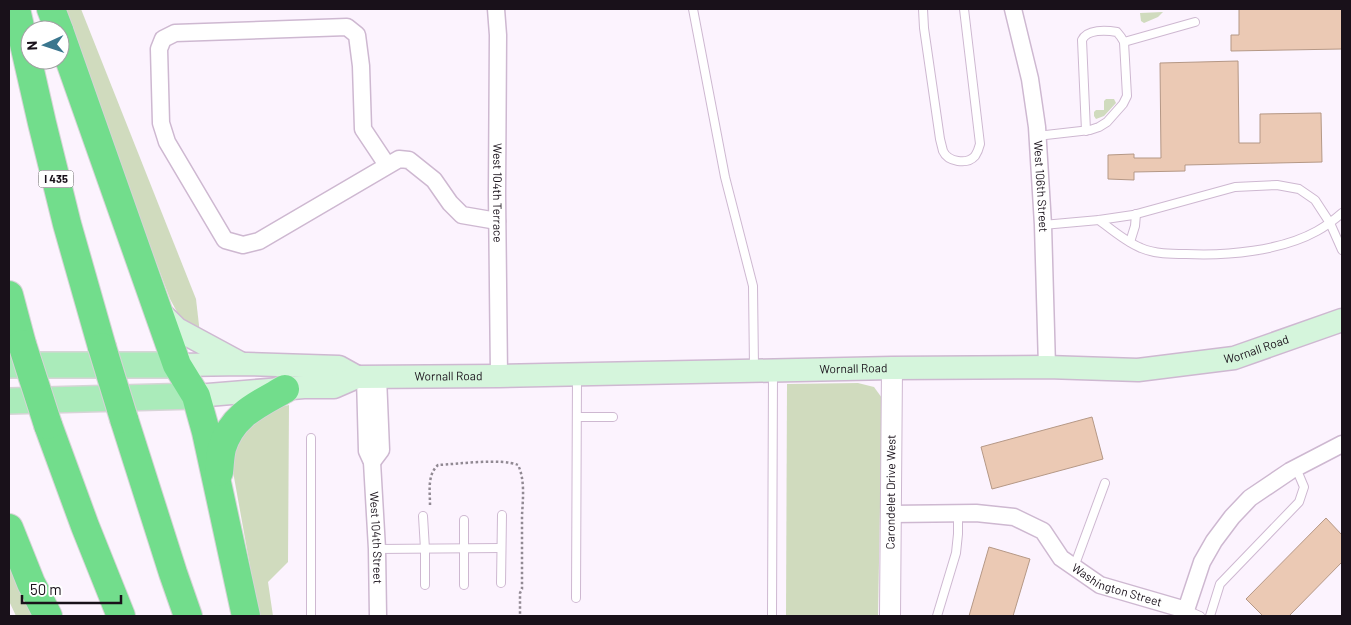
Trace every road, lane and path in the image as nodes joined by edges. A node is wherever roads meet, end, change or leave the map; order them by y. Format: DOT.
graph roads {
  1 [pos="16,9"];
  2 [pos="496,9"];
  3 [pos="693,9"];
  4 [pos="923,9"];
  5 [pos="964,9"];
  6 [pos="1013,9"];
  7 [pos="1195,22"];
  8 [pos="1124,42"];
  9 [pos="70,62"];
  10 [pos="1086,131"];
  11 [pos="1037,136"];
  12 [pos="387,165"];
  13 [pos="1342,213"];
  14 [pos="1136,214"];
  15 [pos="1099,220"];
  16 [pos="497,221"];
  17 [pos="1330,223"];
  18 [pos="1043,225"];
  19 [pos="1130,242"];
  20 [pos="1342,250"];
  21 [pos="9,295"];
  22 [pos="156,308"];
  23 [pos="1342,320"];
  24 [pos="16,355"];
  25 [pos="176,364"];
  26 [pos="243,364"];
  27 [pos="1047,367"];
  28 [pos="892,368"];
  29 [pos="763,370"];
  30 [pos="577,374"];
  31 [pos="499,376"];
  32 [pos="366,377"];
  33 [pos="285,389"];
  34 [pos="196,396"];
  35 [pos="9,401"];
  36 [pos="576,417"];
  37 [pos="613,417"];
  38 [pos="311,438"];
  39 [pos="1342,444"];
  40 [pos="1296,468"];
  41 [pos="218,480"];
  42 [pos="1105,483"];
  43 [pos="958,513"];
  44 [pos="891,514"];
  45 [pos="423,516"];
  46 [pos="502,516"];
  47 [pos="464,520"];
  48 [pos="9,528"];
  49 [pos="425,548"];
  50 [pos="464,548"];
  51 [pos="501,548"];
  52 [pos="377,549"];
  53 [pos="1074,567"];
  54 [pos="501,583"];
  55 [pos="425,585"];
  56 [pos="464,585"];
  57 [pos="576,598"];
  58 [pos="1193,613"];
  59 [pos="48,616"];
  60 [pos="121,616"];
  61 [pos="188,616"];
  62 [pos="246,616"];
  63 [pos="311,616"];
  64 [pos="378,616"];
  65 [pos="772,616"];
  66 [pos="890,616"];
  67 [pos="937,616"];
  68 [pos="1210,616"];
  1 -- 61 [label="highway, I 435, bridge"];
  2 -- 16 [label="street, West 104th Terrace"];
  3 -- 29 [label="lane"];
  4 -- 5 [label="lane"];
  6 -- 11 [label="street, West 106th Street"];
  7 -- 8 [label="lane"];
  8 -- 10 [label="lane"];
  8 -- 10 [label="lane"];
  9 -- 22 [label="highway"];
  10 -- 11 [label="lane"];
  11 -- 18 [label="street, West 106th Street"];
  12 -- 12 [label="street"];
  12 -- 16 [label="street"];
  13 -- 17 [label="lane"];
  14 -- 15 [label="lane"];
  14 -- 17 [label="lane"];
  14 -- 19 [label="lane"];
  15 -- 18 [label="lane"];
  15 -- 19 [label="lane"];
  16 -- 31 [label="street, West 104th Terrace"];
  17 -- 19 [label="lane"];
  17 -- 20 [label="lane"];
  18 -- 27 [label="street, West 106th Street"];
  21 -- 24 [label="highway"];
  22 -- 25 [label="highway"];
  22 -- 26 [label="main road"];
  23 -- 27 [label="main road, Wornall Road"];
  24 -- 25 [label="main road, Wornall Road"];
  24 -- 60 [label="highway, bridge"];
  25 -- 26 [label="main road, Wornall Road"];
  25 -- 34 [label="highway"];
  26 -- 32 [label="main road, Wornall Road"];
  27 -- 28 [label="main road, Wornall Road"];
  28 -- 29 [label="main road, Wornall Road"];
  28 -- 44 [label="street, Carondelet Drive West"];
  29 -- 30 [label="main road, Wornall Road"];
  29 -- 65 [label="lane"];
  30 -- 31 [label="main road, Wornall Road"];
  30 -- 36 [label="lane"];
  31 -- 32 [label="main road, Wornall Road"];
  32 -- 33 [label="main road, Wornall Road"];
  32 -- 52 [label="street, West 104th Street"];
  33 -- 34 [label="main road, Wornall Road"];
  33 -- 41 [label="highway"];
  34 -- 35 [label="main road, Wornall Road"];
  34 -- 41 [label="highway"];
  36 -- 37 [label="lane"];
  36 -- 57 [label="lane"];
  38 -- 63 [label="lane"];
  39 -- 40 [label="street, Washington Street"];
  40 -- 58 [label="street, Washington Street"];
  40 -- 68 [label="lane"];
  41 -- 62 [label="highway"];
  42 -- 53 [label="lane"];
  43 -- 44 [label="street, Washington Street"];
  43 -- 53 [label="street, Washington Street"];
  43 -- 67 [label="lane"];
  44 -- 66 [label="street, Carondelet Drive West"];
  45 -- 49 [label="lane"];
  46 -- 51 [label="lane"];
  47 -- 50 [label="lane"];
  48 -- 59 [label="highway"];
  49 -- 50 [label="lane"];
  49 -- 52 [label="lane"];
  49 -- 55 [label="lane"];
  50 -- 51 [label="lane"];
  50 -- 56 [label="lane"];
  51 -- 54 [label="lane"];
  52 -- 64 [label="street, West 104th Street"];
  53 -- 58 [label="street, Washington Street"];
}
